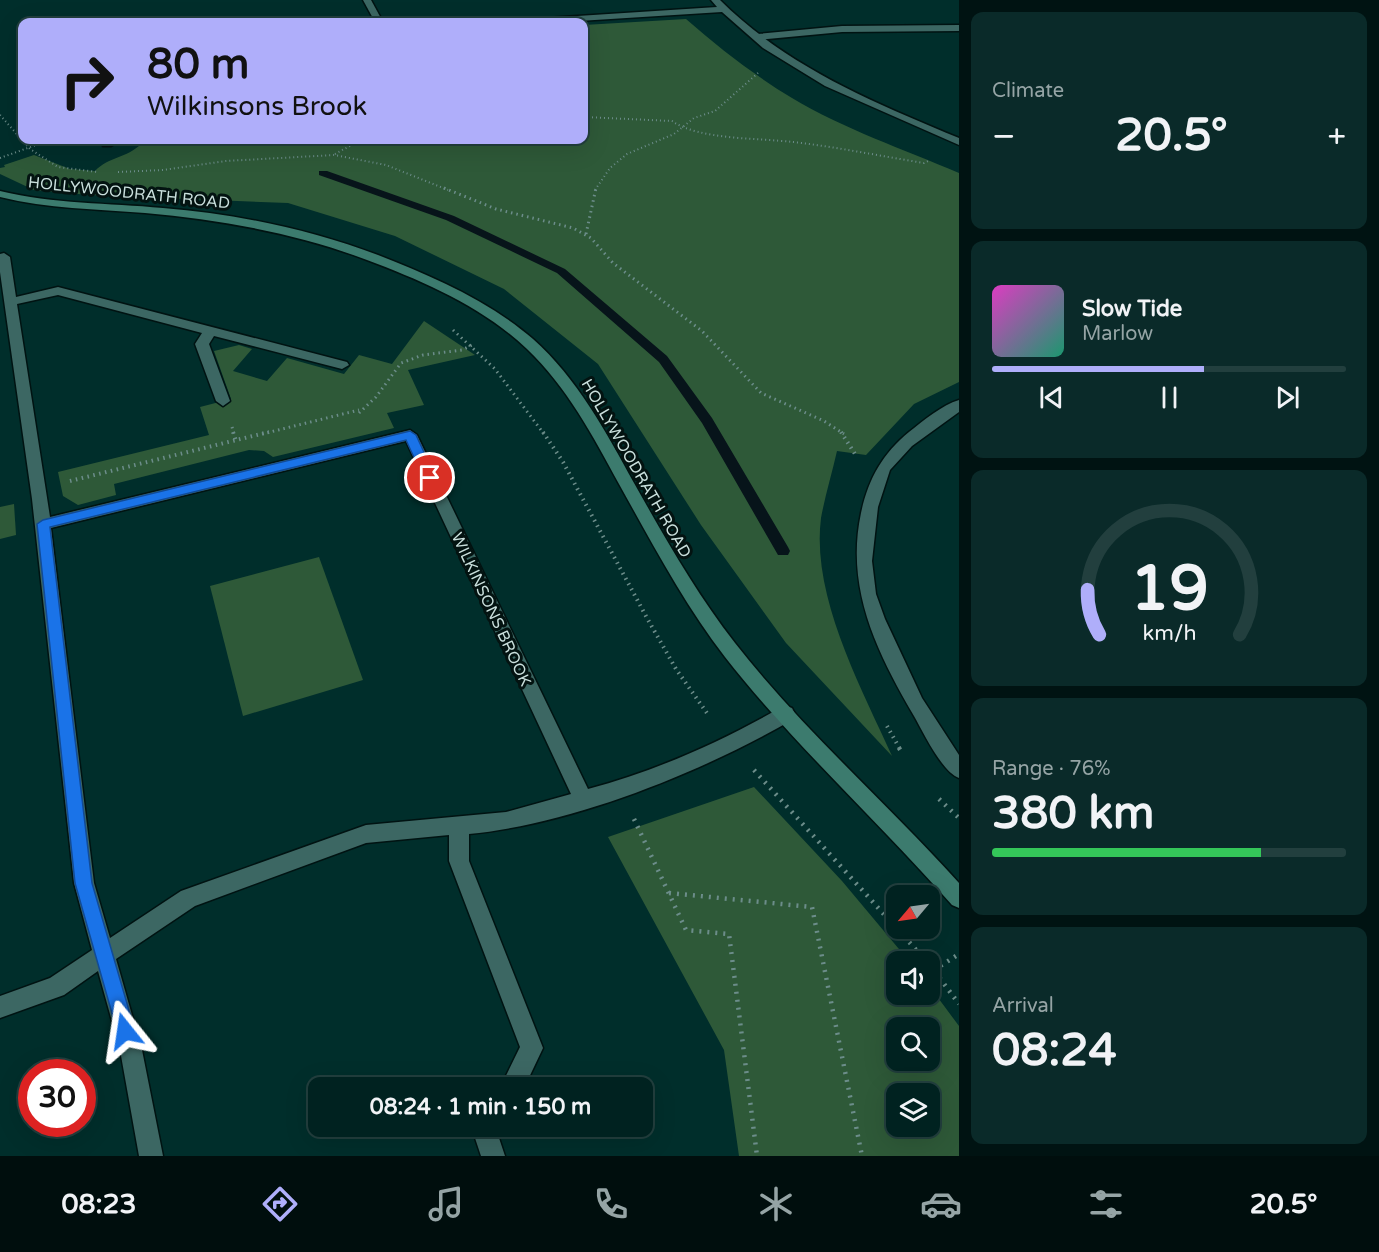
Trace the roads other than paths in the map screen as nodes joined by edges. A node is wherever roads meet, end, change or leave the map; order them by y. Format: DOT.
graph roads {
  1 [pos="367,0"];
  2 [pos="715,0"];
  3 [pos="723,9"];
  4 [pos="377,18"];
  5 [pos="588,18"];
  6 [pos="959,28"];
  7 [pos="758,37"];
  8 [pos="959,142"];
  9 [pos="0,194"];
  10 [pos="4,257"];
  11 [pos="10,302"];
  12 [pos="210,331"];
  13 [pos="342,365"];
  14 [pos="223,401"];
  15 [pos="959,405"];
  16 [pos="43,524"];
  17 [pos="786,714"];
  18 [pos="959,770"];
  19 [pos="583,799"];
  20 [pos="459,825"];
  21 [pos="959,898"];
  22 [pos="104,955"];
  23 [pos="0,1008"];
  24 [pos="517,1077"];
  25 [pos="487,1137"];
  26 [pos="152,1156"];
  27 [pos="493,1156"];
  1 -- 4 [label="street"];
  2 -- 3 [label="street"];
  3 -- 5 [label="street"];
  3 -- 7 [label="street"];
  6 -- 7 [label="street"];
  7 -- 8 [label="street"];
  9 -- 17 [label="main road, HOLLYWOODRATH ROAD"];
  10 -- 11 [label="street"];
  11 -- 12 [label="street"];
  11 -- 16 [label="street"];
  12 -- 13 [label="street"];
  12 -- 14 [label="street"];
  15 -- 18 [label="street"];
  16 -- 19 [label="street, WILKINSONS BROOK"];
  16 -- 22 [label="street"];
  17 -- 19 [label="street"];
  17 -- 21 [label="main road, HOLLYWOODRATH ROAD"];
  19 -- 20 [label="street"];
  20 -- 22 [label="street"];
  20 -- 24 [label="street"];
  22 -- 23 [label="street"];
  22 -- 26 [label="street"];
  25 -- 27 [label="street"];
}
